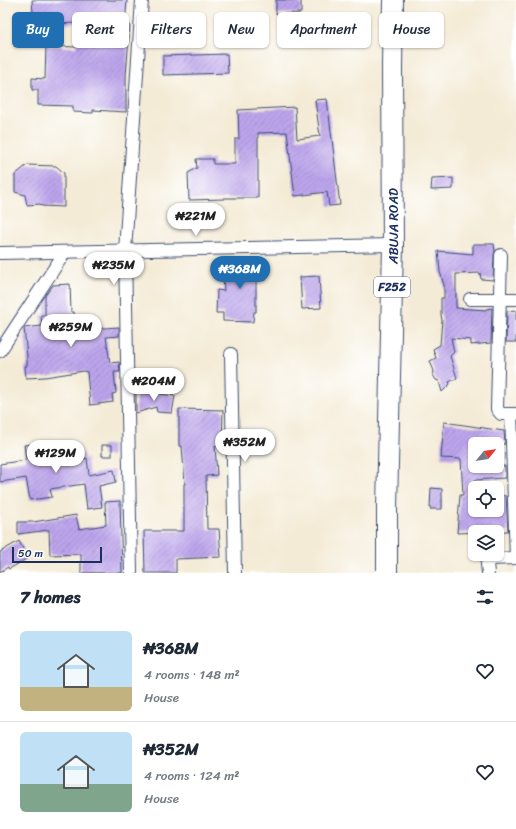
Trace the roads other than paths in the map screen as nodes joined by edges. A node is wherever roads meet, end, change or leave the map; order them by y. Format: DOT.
graph roads {
  1 [pos="142,0"];
  2 [pos="393,0"];
  3 [pos="393,244"];
  4 [pos="125,251"];
  5 [pos="65,252"];
  6 [pos="0,253"];
  7 [pos="501,255"];
  8 [pos="470,299"];
  9 [pos="500,299"];
  10 [pos="516,299"];
  11 [pos="0,350"];
  12 [pos="231,354"];
  13 [pos="513,414"];
  14 [pos="516,558"];
  15 [pos="132,573"];
  16 [pos="235,573"];
  17 [pos="387,573"];
  18 [pos="488,573"];
  1 -- 4 [label="street"];
  2 -- 3 [label="main road, ABUJA ROAD / F252"];
  3 -- 4 [label="street"];
  3 -- 17 [label="main road, ABUJA ROAD / F252"];
  4 -- 5 [label="street"];
  4 -- 15 [label="street"];
  5 -- 6 [label="street"];
  5 -- 11 [label="street"];
  7 -- 9 [label="street"];
  8 -- 9 [label="street"];
  9 -- 10 [label="street"];
  9 -- 13 [label="street"];
  12 -- 16 [label="street"];
  13 -- 14 [label="street"];
  14 -- 18 [label="street"];
}
